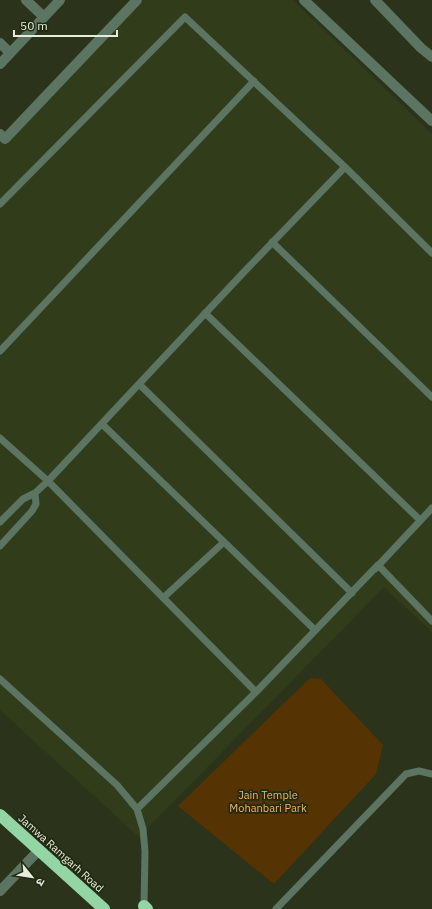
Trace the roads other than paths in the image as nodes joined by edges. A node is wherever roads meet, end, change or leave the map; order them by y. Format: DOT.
graph roads {
  1 [pos="26,0"];
  2 [pos="60,0"];
  3 [pos="304,0"];
  4 [pos="375,0"];
  5 [pos="131,2"];
  6 [pos="44,17"];
  7 [pos="0,43"];
  8 [pos="10,53"];
  9 [pos="432,57"];
  10 [pos="0,64"];
  11 [pos="254,81"];
  12 [pos="432,121"];
  13 [pos="0,134"];
  14 [pos="345,166"];
  15 [pos="0,204"];
  16 [pos="272,242"];
  17 [pos="432,253"];
  18 [pos="205,313"];
  19 [pos="0,351"];
  20 [pos="139,384"];
  21 [pos="432,397"];
  22 [pos="102,424"];
  23 [pos="0,438"];
  24 [pos="48,481"];
  25 [pos="35,494"];
  26 [pos="432,508"];
  27 [pos="420,520"];
  28 [pos="0,522"];
  29 [pos="224,542"];
  30 [pos="0,546"];
  31 [pos="371,572"];
  32 [pos="352,593"];
  33 [pos="163,598"];
  34 [pos="432,621"];
  35 [pos="315,630"];
  36 [pos="0,679"];
  37 [pos="256,692"];
  38 [pos="432,774"];
  39 [pos="137,809"];
  40 [pos="0,815"];
  41 [pos="38,851"];
  42 [pos="0,891"];
  43 [pos="146,907"];
  44 [pos="104,909"];
  45 [pos="276,909"];
  1 -- 6 [label="street"];
  2 -- 6 [label="street"];
  3 -- 12 [label="street"];
  4 -- 9 [label="street"];
  5 -- 13 [label="street"];
  6 -- 8 [label="street"];
  7 -- 8 [label="street"];
  8 -- 10 [label="street"];
  11 -- 14 [label="lane"];
  11 -- 15 [label="lane"];
  11 -- 19 [label="lane"];
  14 -- 16 [label="lane"];
  14 -- 17 [label="lane"];
  16 -- 18 [label="lane"];
  16 -- 21 [label="lane"];
  18 -- 20 [label="lane"];
  18 -- 27 [label="lane"];
  20 -- 22 [label="lane"];
  20 -- 32 [label="lane"];
  22 -- 24 [label="lane"];
  22 -- 29 [label="lane"];
  23 -- 24 [label="lane"];
  24 -- 25 [label="lane"];
  24 -- 33 [label="lane"];
  25 -- 28 [label="lane"];
  25 -- 30 [label="lane"];
  26 -- 27 [label="lane"];
  27 -- 31 [label="lane"];
  29 -- 33 [label="lane"];
  29 -- 35 [label="lane"];
  31 -- 32 [label="lane"];
  31 -- 34 [label="lane"];
  32 -- 35 [label="lane"];
  33 -- 37 [label="lane"];
  35 -- 37 [label="lane"];
  36 -- 39 [label="lane"];
  37 -- 39 [label="lane"];
  38 -- 45 [label="lane"];
  39 -- 43 [label="lane"];
  40 -- 41 [label="highway, Jamwa Ramgarh Road"];
  41 -- 42 [label="street"];
  41 -- 44 [label="highway, Jamwa Ramgarh Road"];
}
